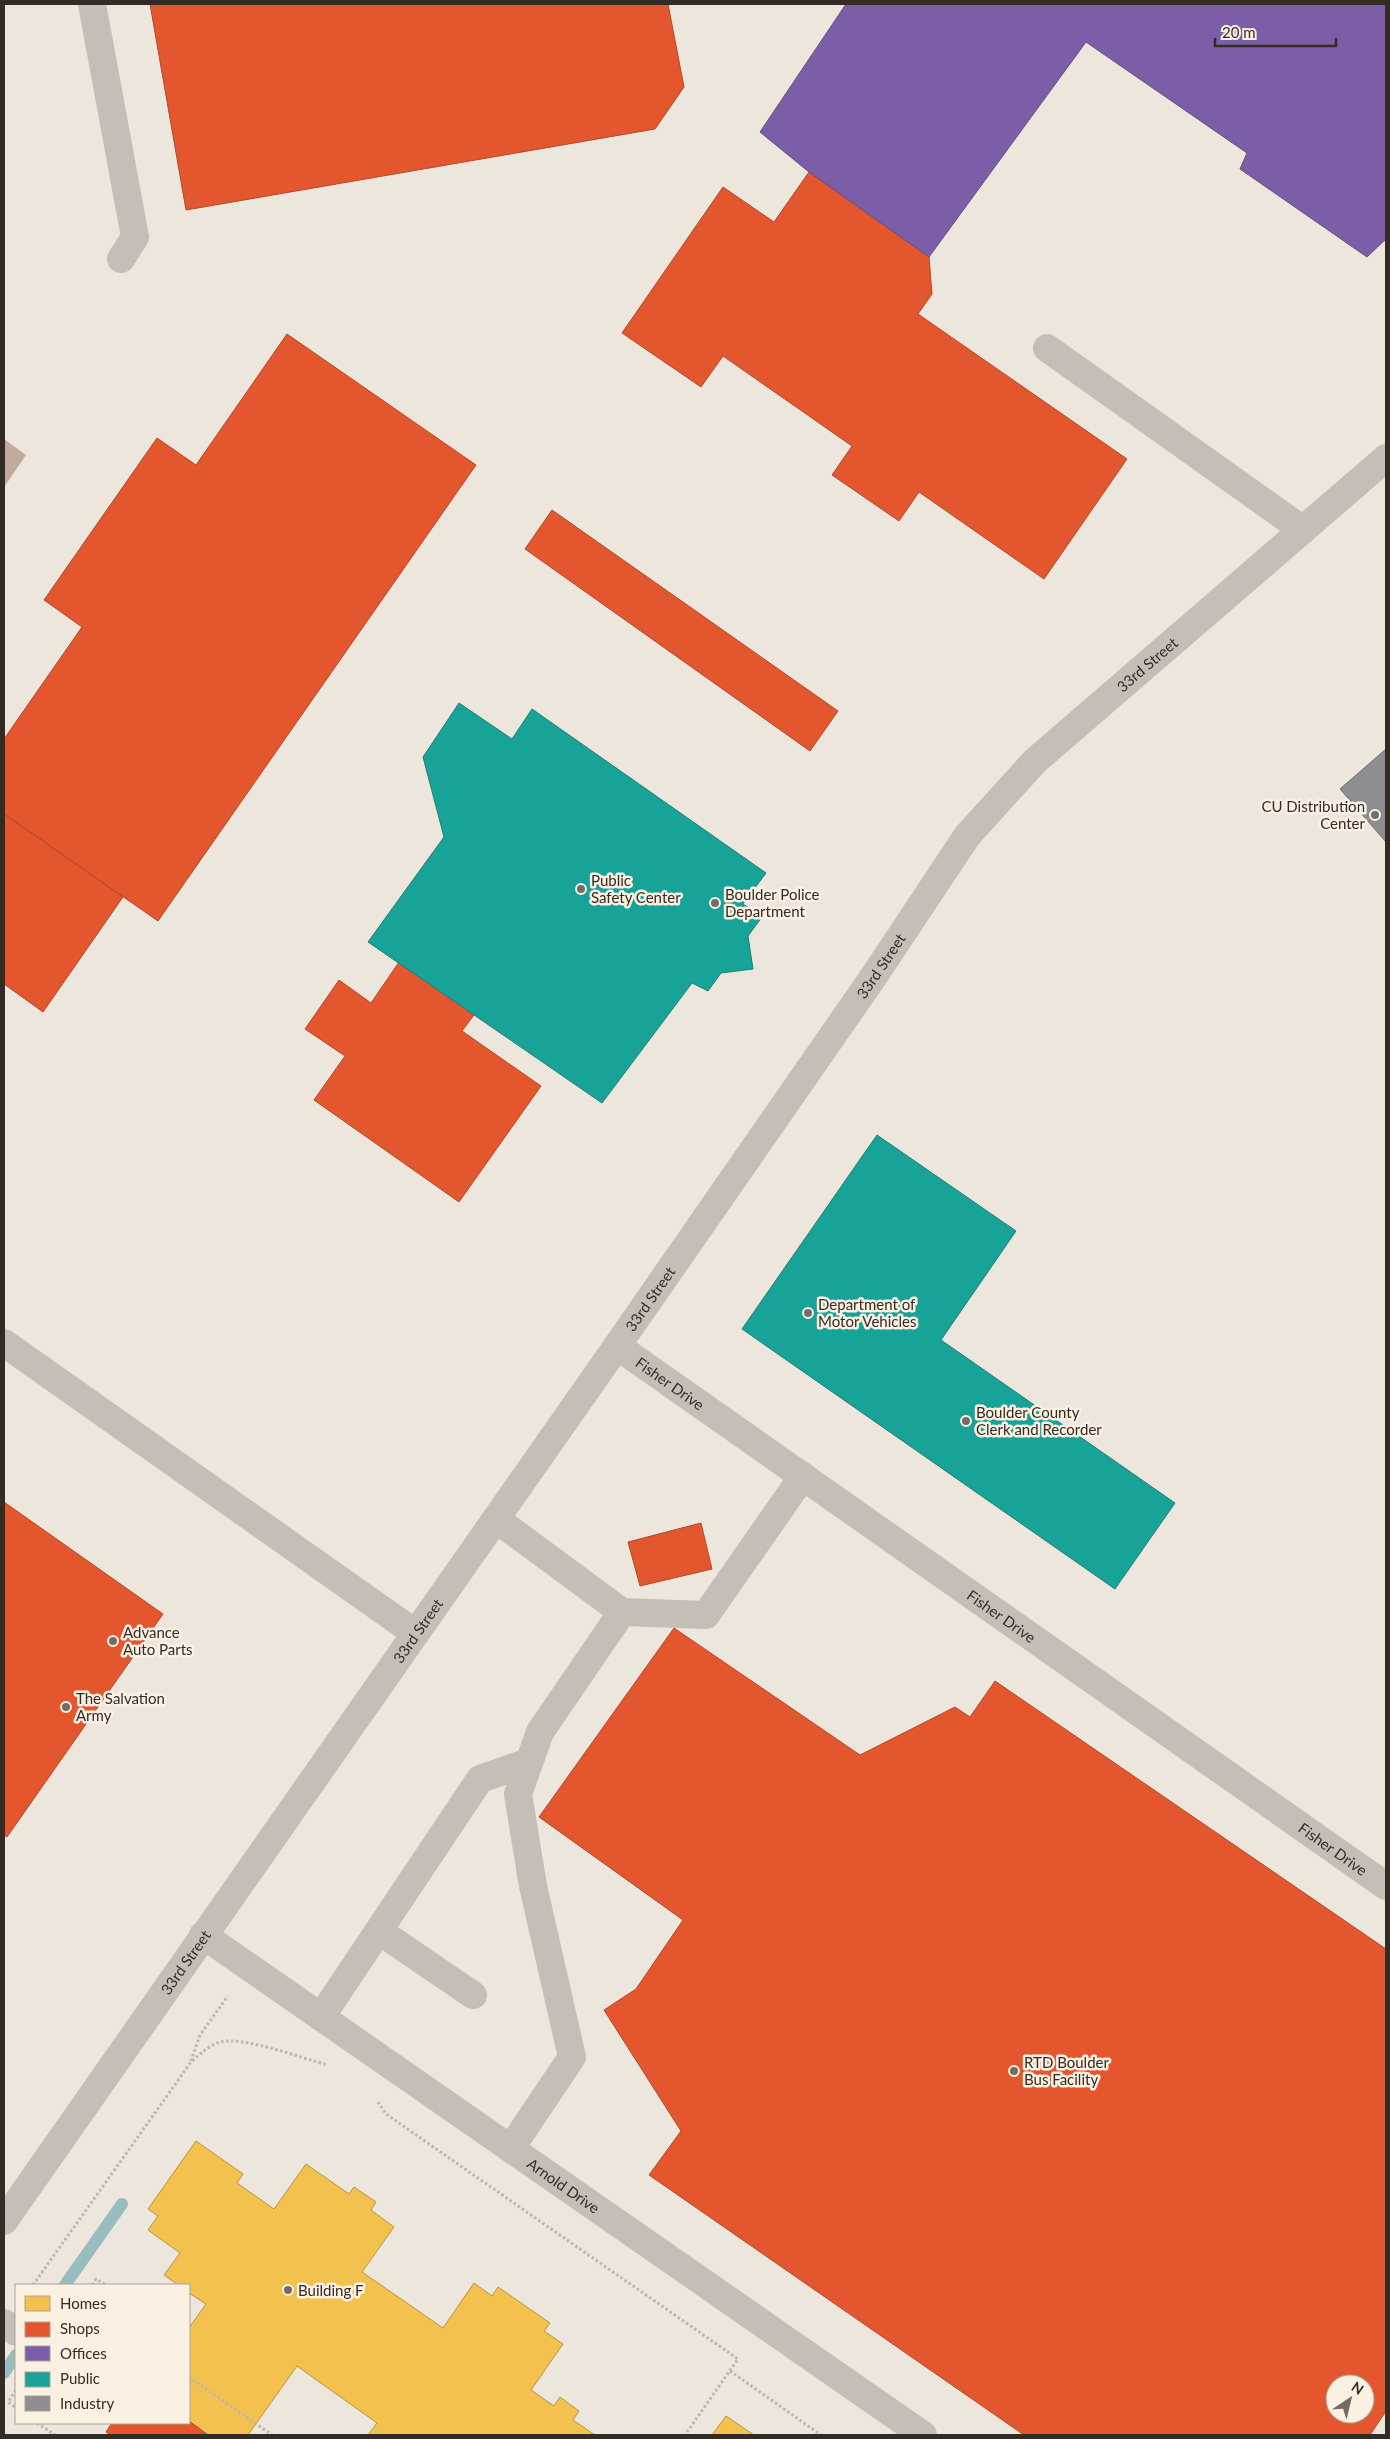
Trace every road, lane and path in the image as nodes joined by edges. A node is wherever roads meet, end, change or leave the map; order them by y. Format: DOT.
graph roads {
  1 [pos="92,4"];
  2 [pos="121,259"];
  3 [pos="1047,348"];
  4 [pos="1386,458"];
  5 [pos="1303,530"];
  6 [pos="4,1342"];
  7 [pos="617,1346"];
  8 [pos="803,1476"];
  9 [pos="496,1518"];
  10 [pos="622,1612"];
  11 [pos="415,1633"];
  12 [pos="529,1762"];
  13 [pos="1386,1886"];
  14 [pos="379,1931"];
  15 [pos="203,1935"];
  16 [pos="248,1967"];
  17 [pos="474,1995"];
  18 [pos="322,2017"];
  19 [pos="191,2062"];
  20 [pos="336,2070"];
  21 [pos="374,2096"];
  22 [pos="510,2148"];
  23 [pos="4,2220"];
  24 [pos="34,2284"];
  25 [pos="93,2284"];
  26 [pos="104,2284"];
  27 [pos="730,2371"];
  28 [pos="190,2378"];
  29 [pos="15,2392"];
  30 [pos="15,2407"];
  31 [pos="38,2424"];
  32 [pos="55,2435"];
  33 [pos="272,2435"];
  34 [pos="684,2435"];
  35 [pos="821,2435"];
  36 [pos="922,2435"];
  1 -- 2 [label="street"];
  3 -- 5 [label="street"];
  4 -- 5 [label="street, 33rd Street"];
  5 -- 7 [label="street, 33rd Street"];
  6 -- 11 [label="street"];
  7 -- 8 [label="street, Fisher Drive"];
  7 -- 9 [label="street, 33rd Street"];
  8 -- 10 [label="street"];
  8 -- 13 [label="street, Fisher Drive"];
  9 -- 10 [label="street"];
  9 -- 11 [label="street, 33rd Street"];
  10 -- 12 [label="street"];
  11 -- 15 [label="street, 33rd Street"];
  12 -- 14 [label="street"];
  12 -- 22 [label="street"];
  14 -- 17 [label="street"];
  14 -- 18 [label="street"];
  15 -- 16 [label="street, Arnold Drive"];
  15 -- 23 [label="street, 33rd Street"];
  16 -- 18 [label="street, Arnold Drive"];
  16 -- 19 [label="path"];
  18 -- 22 [label="street, Arnold Drive"];
  19 -- 20 [label="path"];
  19 -- 24 [label="path"];
  21 -- 27 [label="path"];
  22 -- 36 [label="street, Arnold Drive"];
  25 -- 26 [label="path"];
  27 -- 34 [label="path"];
  27 -- 35 [label="path"];
  28 -- 33 [label="path"];
  29 -- 30 [label="path"];
  31 -- 32 [label="path"];
}
